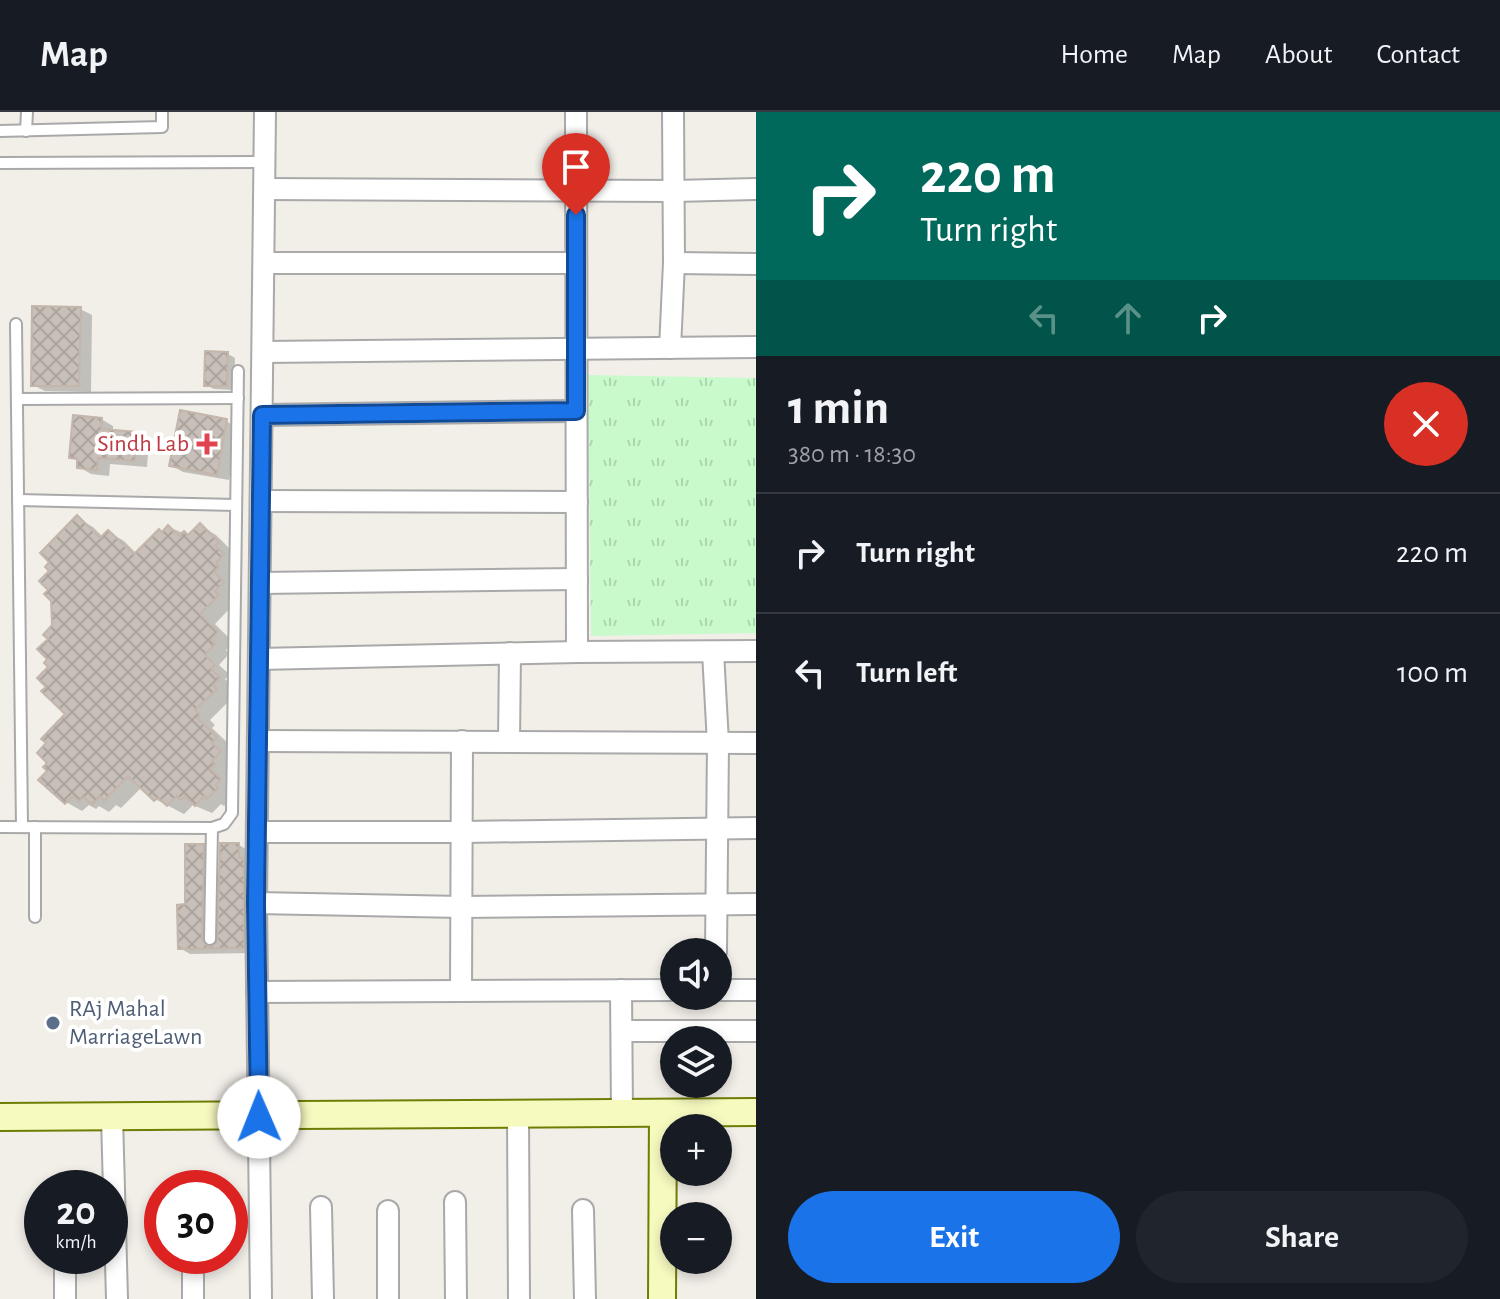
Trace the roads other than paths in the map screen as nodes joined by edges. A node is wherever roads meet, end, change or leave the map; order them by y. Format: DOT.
graph roads {
  1 [pos="27,112"];
  2 [pos="162,112"];
  3 [pos="265,112"];
  4 [pos="576,112"];
  5 [pos="673,112"];
  6 [pos="0,131"];
  7 [pos="26,131"];
  8 [pos="265,162"];
  9 [pos="0,163"];
  10 [pos="265,189"];
  11 [pos="756,189"];
  12 [pos="576,191"];
  13 [pos="674,191"];
  14 [pos="264,263"];
  15 [pos="576,263"];
  16 [pos="674,263"];
  17 [pos="756,264"];
  18 [pos="16,324"];
  19 [pos="756,347"];
  20 [pos="670,348"];
  21 [pos="576,349"];
  22 [pos="263,352"];
  23 [pos="238,371"];
  24 [pos="238,398"];
  25 [pos="17,399"];
  26 [pos="576,411"];
  27 [pos="262,415"];
  28 [pos="18,500"];
  29 [pos="261,501"];
  30 [pos="577,502"];
  31 [pos="236,505"];
  32 [pos="577,579"];
  33 [pos="260,583"];
  34 [pos="756,651"];
  35 [pos="577,652"];
  36 [pos="713,652"];
  37 [pos="510,653"];
  38 [pos="259,659"];
  39 [pos="258,741"];
  40 [pos="462,741"];
  41 [pos="509,741"];
  42 [pos="718,743"];
  43 [pos="756,743"];
  44 [pos="0,827"];
  45 [pos="22,827"];
  46 [pos="35,827"];
  47 [pos="212,828"];
  48 [pos="718,828"];
  49 [pos="756,828"];
  50 [pos="257,832"];
  51 [pos="463,832"];
  52 [pos="256,903"];
  53 [pos="716,904"];
  54 [pos="756,904"];
  55 [pos="462,907"];
  56 [pos="35,917"];
  57 [pos="716,938"];
  58 [pos="210,939"];
  59 [pos="621,990"];
  60 [pos="660,990"];
  61 [pos="732,990"];
  62 [pos="756,990"];
  63 [pos="461,991"];
  64 [pos="257,992"];
  65 [pos="622,1031"];
  66 [pos="756,1031"];
  67 [pos="756,1112"];
  68 [pos="622,1113"];
  69 [pos="663,1113"];
  70 [pos="518,1114"];
  71 [pos="0,1117"];
  72 [pos="112,1117"];
  73 [pos="259,1117"];
  74 [pos="455,1202"];
  75 [pos="321,1207"];
  76 [pos="583,1210"];
  77 [pos="388,1211"];
  78 [pos="65,1274"];
  79 [pos="193,1274"];
  80 [pos="65,1299"];
  81 [pos="117,1299"];
  82 [pos="193,1299"];
  83 [pos="261,1299"];
  84 [pos="323,1299"];
  85 [pos="388,1299"];
  86 [pos="456,1299"];
  87 [pos="519,1299"];
  88 [pos="585,1299"];
  89 [pos="662,1299"];
  1 -- 7 [label="lane"];
  2 -- 7 [label="lane"];
  3 -- 8 [label="street"];
  4 -- 12 [label="street"];
  5 -- 13 [label="street"];
  6 -- 7 [label="lane"];
  8 -- 9 [label="lane"];
  8 -- 10 [label="street"];
  10 -- 12 [label="street"];
  10 -- 14 [label="street"];
  11 -- 13 [label="street"];
  12 -- 13 [label="street"];
  12 -- 15 [label="street"];
  13 -- 16 [label="street"];
  14 -- 15 [label="street"];
  14 -- 22 [label="street"];
  15 -- 21 [label="street"];
  16 -- 17 [label="street"];
  16 -- 20 [label="street"];
  18 -- 25 [label="lane"];
  19 -- 20 [label="street"];
  20 -- 21 [label="street"];
  21 -- 22 [label="street"];
  21 -- 26 [label="street"];
  22 -- 27 [label="street"];
  23 -- 24 [label="lane"];
  24 -- 25 [label="lane"];
  24 -- 31 [label="lane"];
  25 -- 28 [label="lane"];
  26 -- 27 [label="street"];
  26 -- 30 [label="street"];
  27 -- 29 [label="street"];
  28 -- 31 [label="lane"];
  28 -- 45 [label="lane"];
  29 -- 30 [label="street"];
  29 -- 33 [label="street"];
  30 -- 32 [label="street"];
  31 -- 47 [label="lane"];
  32 -- 33 [label="street"];
  32 -- 35 [label="street"];
  33 -- 38 [label="street"];
  34 -- 36 [label="street"];
  35 -- 36 [label="street"];
  35 -- 37 [label="street"];
  36 -- 42 [label="street"];
  37 -- 38 [label="street"];
  37 -- 41 [label="street"];
  38 -- 39 [label="street"];
  39 -- 40 [label="street"];
  39 -- 50 [label="street"];
  40 -- 41 [label="street"];
  40 -- 51 [label="street"];
  41 -- 42 [label="street"];
  42 -- 43 [label="street"];
  42 -- 48 [label="street"];
  44 -- 45 [label="lane"];
  45 -- 46 [label="lane"];
  46 -- 47 [label="lane"];
  46 -- 56 [label="lane"];
  47 -- 58 [label="lane"];
  48 -- 49 [label="street"];
  48 -- 51 [label="street"];
  48 -- 53 [label="street"];
  50 -- 51 [label="street"];
  50 -- 52 [label="street"];
  51 -- 55 [label="street"];
  52 -- 55 [label="street"];
  52 -- 64 [label="street"];
  53 -- 54 [label="street"];
  53 -- 55 [label="street"];
  53 -- 57 [label="street"];
  55 -- 63 [label="street"];
  59 -- 60 [label="street"];
  59 -- 63 [label="street"];
  59 -- 65 [label="street"];
  61 -- 62 [label="street"];
  63 -- 64 [label="street"];
  64 -- 73 [label="street"];
  65 -- 66 [label="street"];
  65 -- 68 [label="street"];
  67 -- 69 [label="street"];
  68 -- 69 [label="street"];
  68 -- 70 [label="street"];
  69 -- 89 [label="street"];
  70 -- 73 [label="street"];
  70 -- 87 [label="street"];
  71 -- 72 [label="street"];
  72 -- 73 [label="street"];
  72 -- 81 [label="street"];
  73 -- 83 [label="street"];
  74 -- 86 [label="street"];
  75 -- 84 [label="street"];
  76 -- 88 [label="street"];
  77 -- 85 [label="street"];
  78 -- 80 [label="street"];
  79 -- 82 [label="street"];
}
